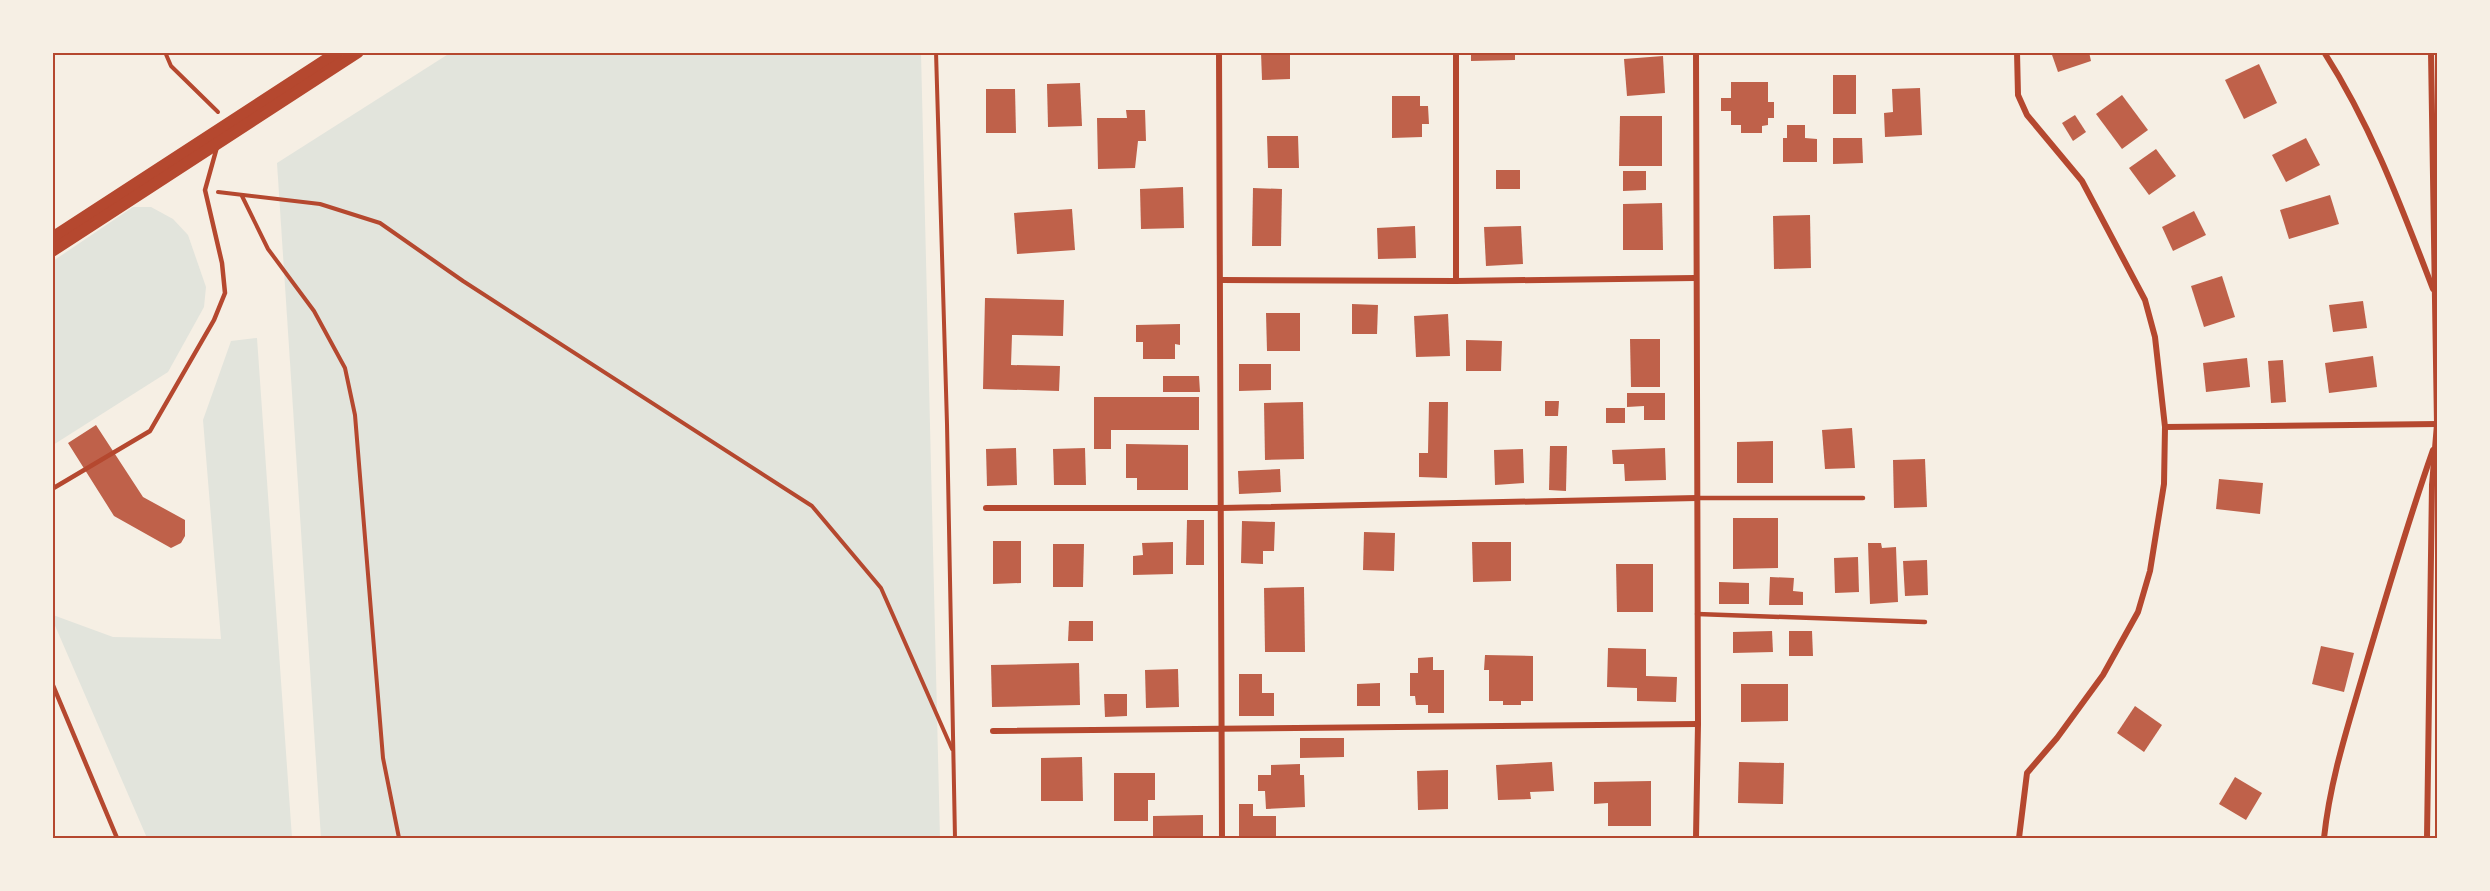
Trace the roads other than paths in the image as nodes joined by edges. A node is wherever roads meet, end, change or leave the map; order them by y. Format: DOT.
graph roads {
  1 [pos="338,52"];
  2 [pos="358,52"];
  3 [pos="1219,52"];
  4 [pos="1456,52"];
  5 [pos="1696,52"];
  6 [pos="2017,52"];
  7 [pos="2324,52"];
  8 [pos="2431,52"];
  9 [pos="229,123"];
  10 [pos="218,143"];
  11 [pos="52,238"];
  12 [pos="52,250"];
  13 [pos="1695,278"];
  14 [pos="1221,280"];
  15 [pos="1456,281"];
  16 [pos="2435,295"];
  17 [pos="2437,424"];
  18 [pos="2165,427"];
  19 [pos="2436,441"];
  20 [pos="52,489"];
  21 [pos="1698,498"];
  22 [pos="1863,498"];
  23 [pos="986,508"];
  24 [pos="1221,508"];
  25 [pos="1696,614"];
  26 [pos="1925,622"];
  27 [pos="52,683"];
  28 [pos="1698,724"];
  29 [pos="1221,728"];
  30 [pos="993,731"];
  31 [pos="117,838"];
  32 [pos="1222,838"];
  33 [pos="1695,838"];
  34 [pos="2019,838"];
  35 [pos="2324,838"];
  36 [pos="2427,838"];
  1 -- 9 [label="main road"];
  2 -- 10 [label="main road"];
  3 -- 14 [label="street"];
  4 -- 15 [label="street"];
  5 -- 13 [label="street"];
  6 -- 18 [label="street"];
  7 -- 16 [label="street"];
  8 -- 16 [label="street"];
  9 -- 10 [label="lane"];
  9 -- 11 [label="main road"];
  10 -- 12 [label="main road"];
  10 -- 20 [label="lane"];
  13 -- 15 [label="street"];
  13 -- 21 [label="street"];
  14 -- 15 [label="street"];
  14 -- 24 [label="street"];
  16 -- 17 [label="street"];
  17 -- 18 [label="street"];
  17 -- 19 [label="street"];
  18 -- 34 [label="street"];
  19 -- 35 [label="street"];
  19 -- 36 [label="street"];
  21 -- 22 [label="lane"];
  21 -- 24 [label="street"];
  21 -- 25 [label="street"];
  23 -- 24 [label="street"];
  24 -- 29 [label="street"];
  25 -- 26 [label="lane"];
  25 -- 28 [label="street"];
  27 -- 31 [label="lane"];
  28 -- 29 [label="street"];
  28 -- 33 [label="street"];
  29 -- 30 [label="street"];
  29 -- 32 [label="street"];
}
